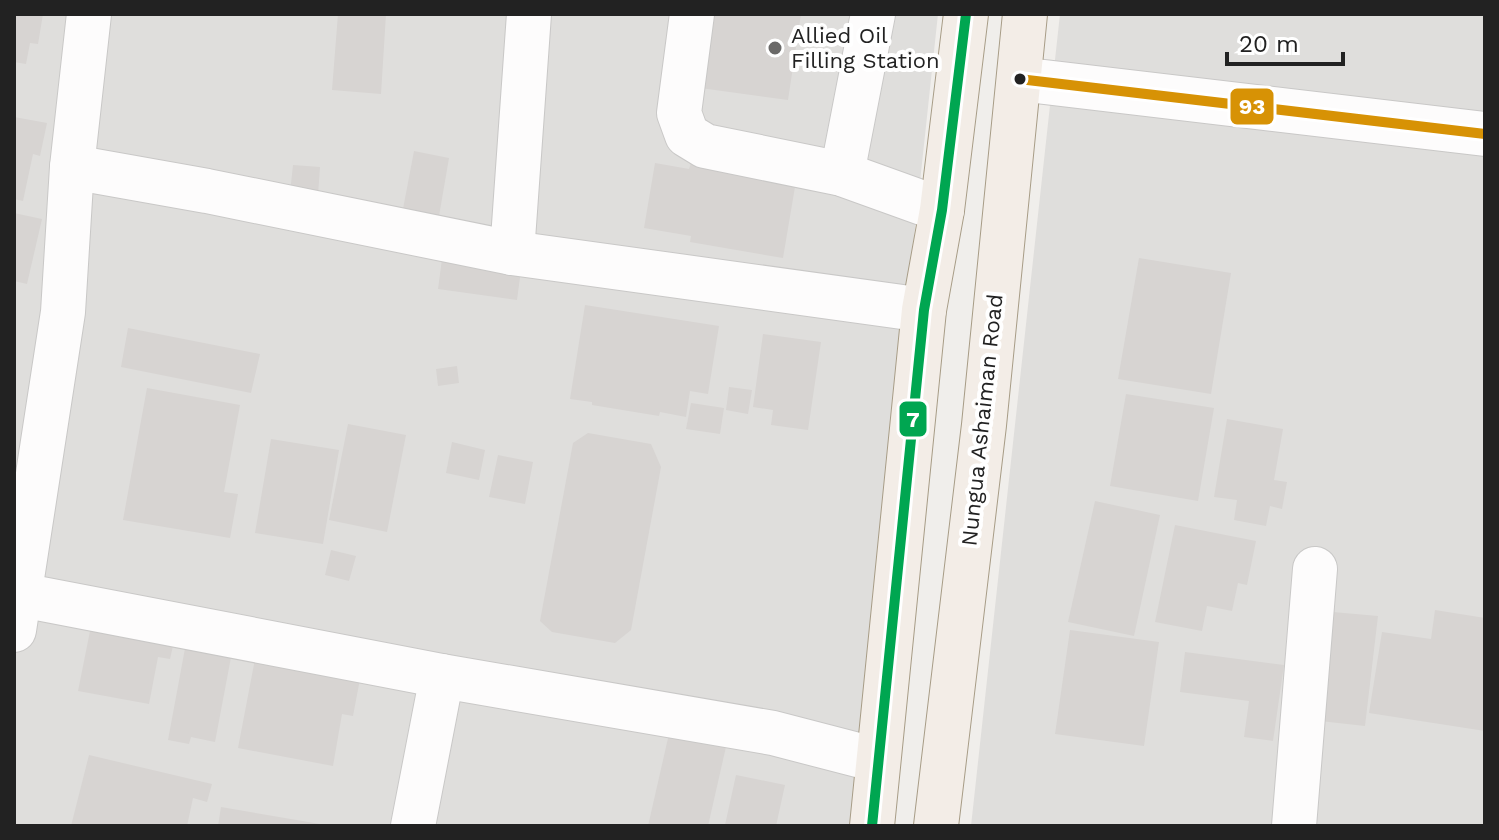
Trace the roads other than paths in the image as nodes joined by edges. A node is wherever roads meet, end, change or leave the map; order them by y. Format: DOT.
graph roads {
  1 [pos="89,14"];
  2 [pos="529,14"];
  3 [pos="692,14"];
  4 [pos="873,14"];
  5 [pos="966,14"];
  6 [pos="1025,14"];
  7 [pos="1019,79"];
  8 [pos="1485,134"];
  9 [pos="72,167"];
  10 [pos="842,174"];
  11 [pos="942,210"];
  12 [pos="512,253"];
  13 [pos="924,310"];
  14 [pos="1315,569"];
  15 [pos="17,613"];
  16 [pos="442,676"];
  17 [pos="877,760"];
  18 [pos="413,826"];
  19 [pos="872,826"];
  20 [pos="936,826"];
  21 [pos="1294,826"];
  1 -- 9 [label="street"];
  2 -- 12 [label="street"];
  3 -- 10 [label="street"];
  4 -- 10 [label="street"];
  5 -- 11 [label="main road"];
  6 -- 7 [label="main road, Nungua Ashaiman Road"];
  7 -- 8 [label="street"];
  7 -- 20 [label="main road, Nungua Ashaiman Road"];
  9 -- 12 [label="street"];
  9 -- 15 [label="street"];
  10 -- 11 [label="street"];
  11 -- 13 [label="main road"];
  12 -- 13 [label="street"];
  13 -- 17 [label="main road"];
  14 -- 21 [label="street"];
  15 -- 16 [label="street"];
  16 -- 17 [label="street"];
  16 -- 18 [label="street"];
  17 -- 19 [label="main road"];
}
